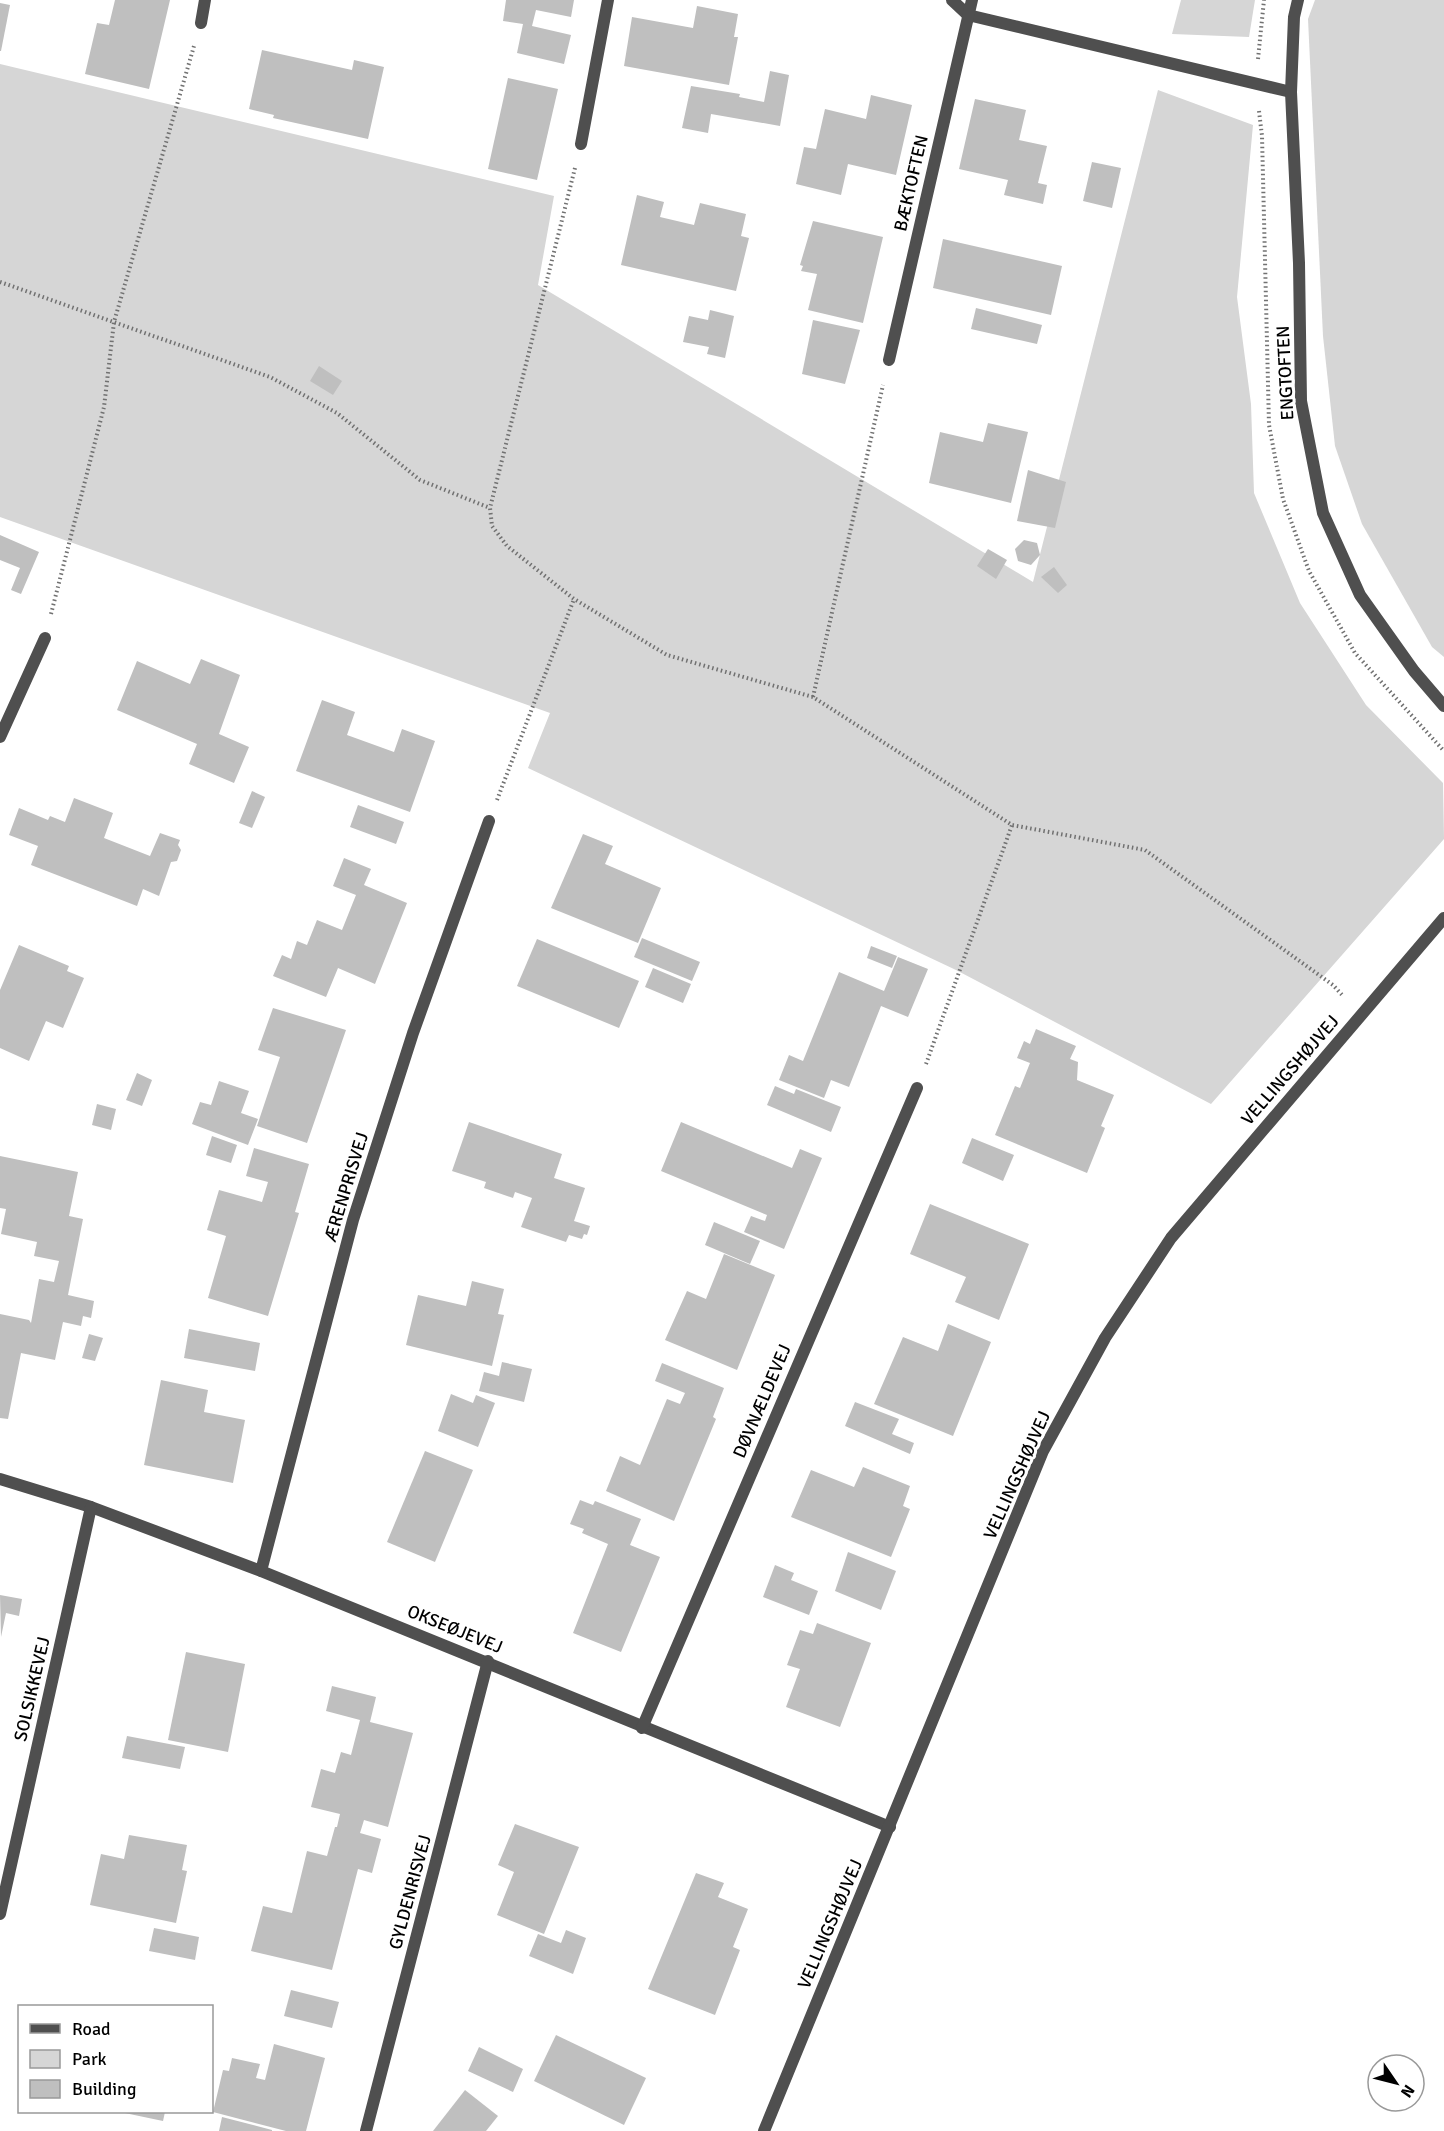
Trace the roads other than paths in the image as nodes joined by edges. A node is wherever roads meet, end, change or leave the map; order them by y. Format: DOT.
graph roads {
  1 [pos="205,0"];
  2 [pos="608,0"];
  3 [pos="952,0"];
  4 [pos="972,0"];
  5 [pos="1298,0"];
  6 [pos="968,15"];
  7 [pos="201,23"];
  8 [pos="1291,92"];
  9 [pos="581,144"];
  10 [pos="889,360"];
  11 [pos="45,638"];
  12 [pos="1444,706"];
  13 [pos="0,736"];
  14 [pos="489,821"];
  15 [pos="1444,918"];
  16 [pos="917,1088"];
  17 [pos="0,1479"];
  18 [pos="90,1507"];
  19 [pos="261,1571"];
  20 [pos="488,1661"];
  21 [pos="642,1728"];
  22 [pos="890,1827"];
  23 [pos="0,1914"];
  24 [pos="366,2131"];
  25 [pos="764,2131"];
  1 -- 7 [label="street"];
  2 -- 9 [label="street"];
  3 -- 6 [label="street"];
  4 -- 6 [label="street, BÆKTOFTEN"];
  5 -- 8 [label="street, ENGTOFTEN"];
  6 -- 8 [label="street"];
  6 -- 10 [label="street, BÆKTOFTEN"];
  8 -- 12 [label="street, ENGTOFTEN"];
  11 -- 13 [label="street"];
  14 -- 19 [label="street, ÆRENPRISVEJ"];
  15 -- 22 [label="street, VELLINGSHØJVEJ"];
  16 -- 21 [label="street, DØVNÆLDEVEJ"];
  17 -- 18 [label="street, OKSEØJEVEJ"];
  18 -- 19 [label="street, OKSEØJEVEJ"];
  18 -- 23 [label="street, SOLSIKKEVEJ"];
  19 -- 20 [label="street, OKSEØJEVEJ"];
  20 -- 21 [label="street, OKSEØJEVEJ"];
  20 -- 24 [label="street, GYLDENRISVEJ"];
  21 -- 22 [label="street, OKSEØJEVEJ"];
  22 -- 25 [label="street, VELLINGSHØJVEJ"];
}
